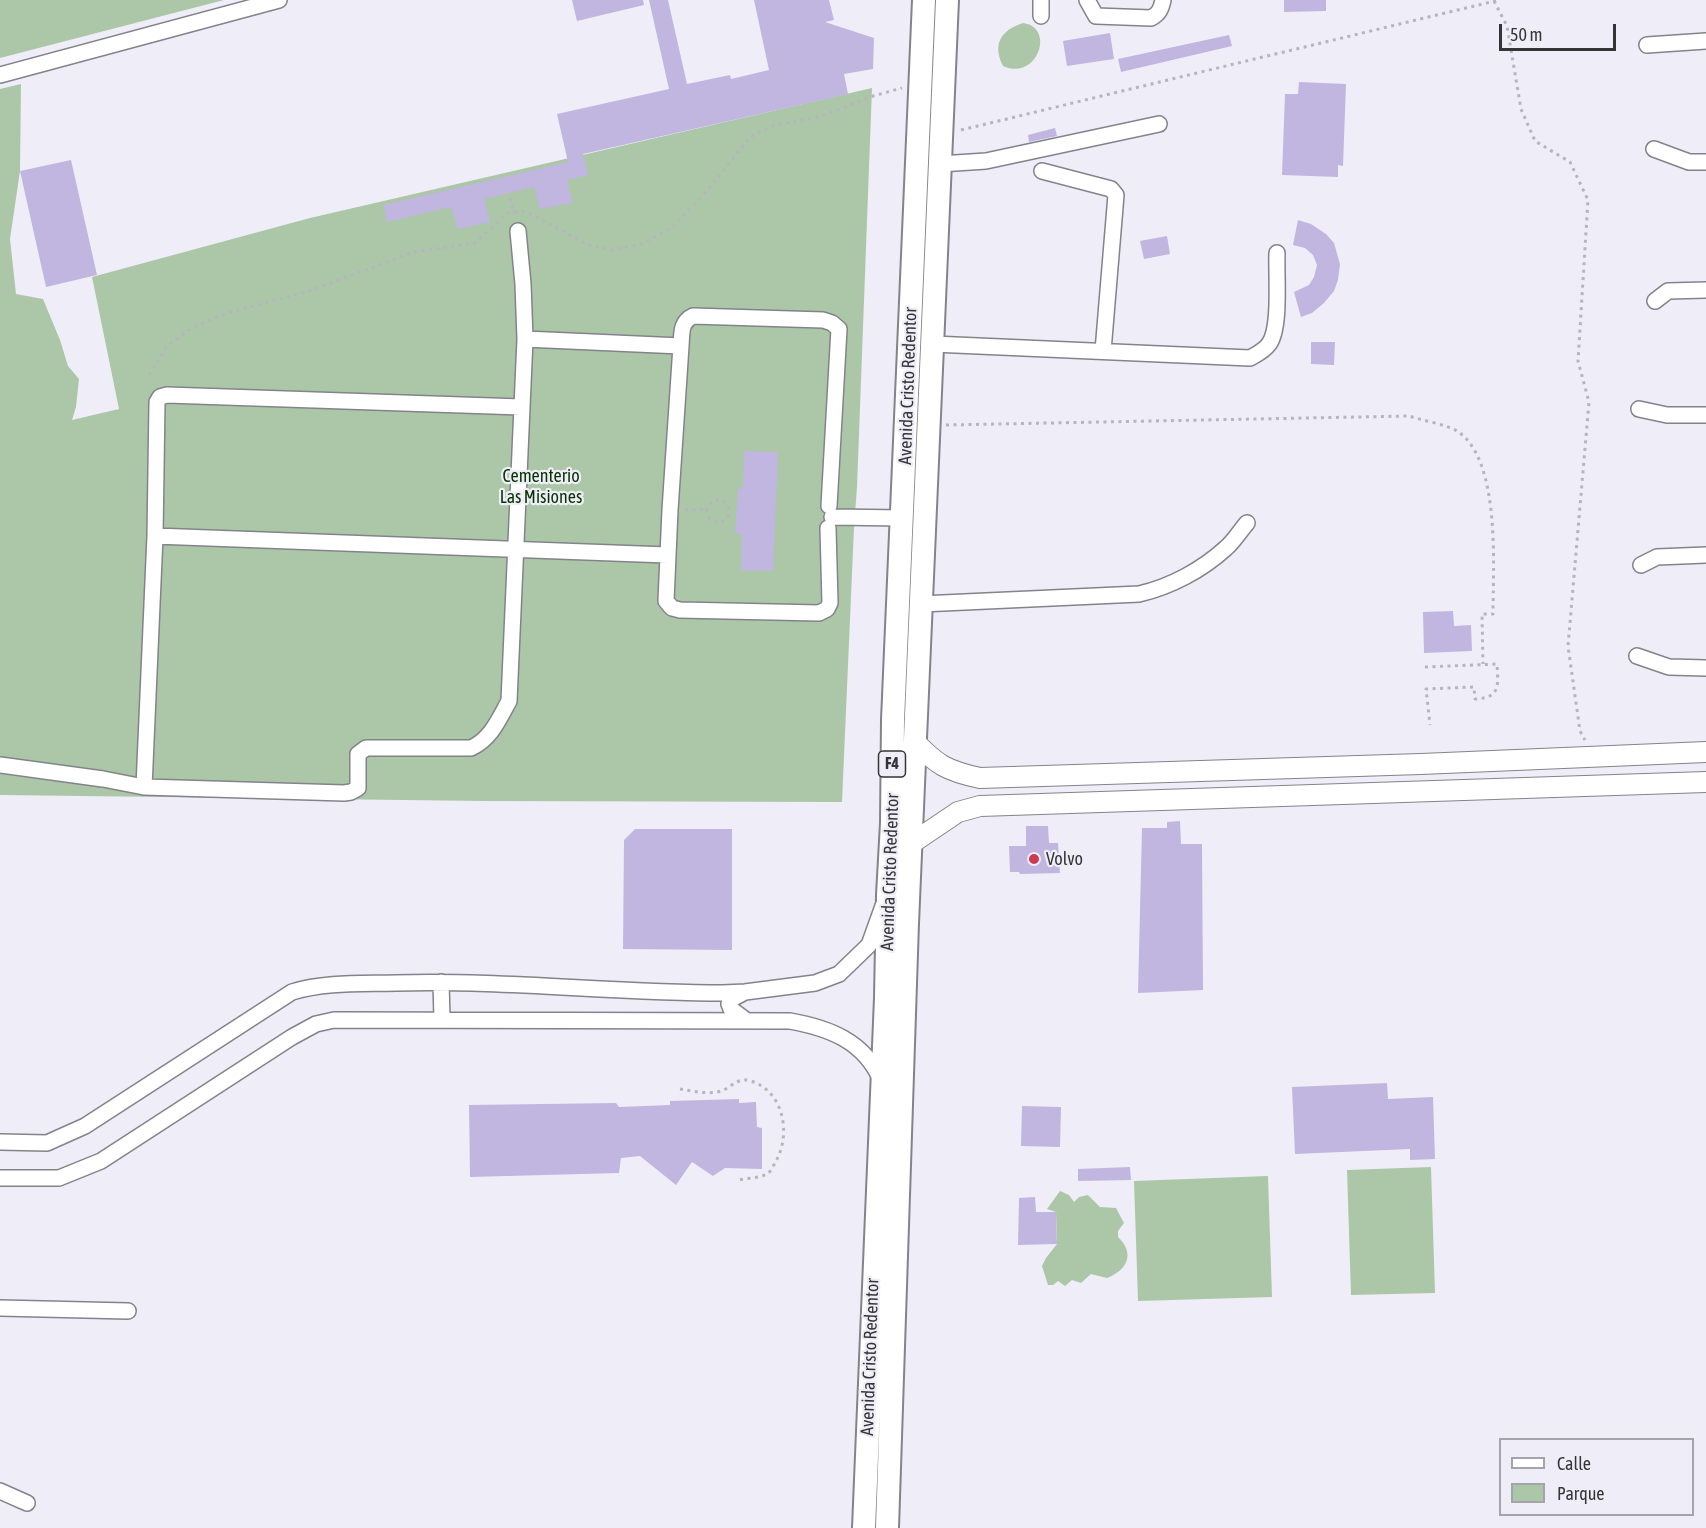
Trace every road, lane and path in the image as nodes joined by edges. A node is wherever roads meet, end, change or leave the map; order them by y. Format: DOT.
graph roads {
  1 [pos="279,0"];
  2 [pos="924,0"];
  3 [pos="947,0"];
  4 [pos="1041,0"];
  5 [pos="1087,0"];
  6 [pos="1163,0"];
  7 [pos="1499,0"];
  8 [pos="1494,1"];
  9 [pos="1041,16"];
  10 [pos="1706,40"];
  11 [pos="1647,45"];
  12 [pos="0,75"];
  13 [pos="921,83"];
  14 [pos="1159,124"];
  15 [pos="941,135"];
  16 [pos="1654,149"];
  17 [pos="1706,162"];
  18 [pos="940,164"];
  19 [pos="1042,171"];
  20 [pos="510,198"];
  21 [pos="514,212"];
  22 [pos="518,231"];
  23 [pos="1277,253"];
  24 [pos="1706,290"];
  25 [pos="1655,301"];
  26 [pos="525,339"];
  27 [pos="933,344"];
  28 [pos="681,346"];
  29 [pos="1103,351"];
  30 [pos="149,375"];
  31 [pos="521,407"];
  32 [pos="1640,409"];
  33 [pos="1706,415"];
  34 [pos="930,426"];
  35 [pos="707,509"];
  36 [pos="670,510"];
  37 [pos="830,517"];
  38 [pos="903,518"];
  39 [pos="1247,523"];
  40 [pos="155,536"];
  41 [pos="517,550"];
  42 [pos="667,555"];
  43 [pos="1706,555"];
  44 [pos="1641,565"];
  45 [pos="921,604"];
  46 [pos="1637,656"];
  47 [pos="1484,664"];
  48 [pos="1425,667"];
  49 [pos="1706,668"];
  50 [pos="1430,725"];
  51 [pos="914,741"];
  52 [pos="1706,752"];
  53 [pos="1587,757"];
  54 [pos="0,765"];
  55 [pos="980,778"];
  56 [pos="1706,782"];
  57 [pos="1583,786"];
  58 [pos="144,787"];
  59 [pos="980,806"];
  60 [pos="912,843"];
  61 [pos="888,895"];
  62 [pos="441,982"];
  63 [pos="745,992"];
  64 [pos="696,993"];
  65 [pos="442,1020"];
  66 [pos="698,1020"];
  67 [pos="747,1021"];
  68 [pos="882,1082"];
  69 [pos="680,1089"];
  70 [pos="0,1142"];
  71 [pos="0,1178"];
  72 [pos="739,1180"];
  73 [pos="0,1308"];
  74 [pos="128,1311"];
  75 [pos="0,1491"];
  76 [pos="27,1503"];
  77 [pos="864,1528"];
  78 [pos="887,1528"];
  1 -- 12 [label="street"];
  2 -- 13 [label="highway, Avenida Cristo Redentor / F4"];
  3 -- 15 [label="highway, Avenida Cristo Redentor / F4"];
  4 -- 9 [label="street"];
  5 -- 6 [label="street"];
  7 -- 8 [label="path"];
  8 -- 15 [label="path"];
  8 -- 53 [label="path"];
  10 -- 11 [label="street"];
  13 -- 21 [label="path"];
  13 -- 38 [label="highway, Avenida Cristo Redentor / F4"];
  14 -- 18 [label="street"];
  15 -- 18 [label="highway, Avenida Cristo Redentor / F4"];
  16 -- 17 [label="street"];
  18 -- 27 [label="highway, Avenida Cristo Redentor / F4"];
  19 -- 29 [label="street"];
  20 -- 21 [label="path"];
  21 -- 22 [label="path"];
  21 -- 30 [label="path"];
  22 -- 26 [label="street"];
  23 -- 29 [label="street"];
  24 -- 25 [label="street"];
  26 -- 28 [label="street"];
  26 -- 31 [label="street"];
  27 -- 29 [label="street"];
  27 -- 34 [label="highway, Avenida Cristo Redentor / F4"];
  28 -- 36 [label="street"];
  28 -- 37 [label="street"];
  31 -- 40 [label="street"];
  31 -- 41 [label="street"];
  32 -- 33 [label="street"];
  34 -- 45 [label="highway, Avenida Cristo Redentor / F4"];
  34 -- 47 [label="path"];
  35 -- 35 [label="path"];
  35 -- 36 [label="path"];
  36 -- 42 [label="street"];
  37 -- 38 [label="street"];
  37 -- 42 [label="street"];
  38 -- 61 [label="highway, Avenida Cristo Redentor / F4"];
  39 -- 45 [label="street"];
  40 -- 41 [label="street"];
  40 -- 58 [label="street"];
  41 -- 42 [label="street"];
  41 -- 58 [label="street"];
  43 -- 44 [label="street"];
  45 -- 51 [label="highway, Avenida Cristo Redentor / F4"];
  46 -- 49 [label="street"];
  47 -- 48 [label="path"];
  47 -- 50 [label="path"];
  51 -- 55 [label="main road"];
  51 -- 60 [label="highway, Avenida Cristo Redentor / F4"];
  52 -- 53 [label="main road"];
  53 -- 55 [label="main road"];
  53 -- 57 [label="main road"];
  54 -- 58 [label="street"];
  55 -- 59 [label="main road"];
  56 -- 57 [label="main road"];
  57 -- 59 [label="main road"];
  59 -- 60 [label="main road"];
  60 -- 78 [label="highway, Avenida Cristo Redentor / F4"];
  61 -- 63 [label="street"];
  61 -- 68 [label="highway, Avenida Cristo Redentor / F4"];
  62 -- 64 [label="street"];
  62 -- 65 [label="street"];
  62 -- 70 [label="street"];
  63 -- 64 [label="street"];
  63 -- 67 [label="street"];
  64 -- 66 [label="street"];
  65 -- 66 [label="street"];
  65 -- 71 [label="street"];
  66 -- 67 [label="street"];
  67 -- 68 [label="street"];
  68 -- 77 [label="highway, Avenida Cristo Redentor / F4"];
  69 -- 72 [label="path"];
  73 -- 74 [label="street"];
  75 -- 76 [label="street"];
}
